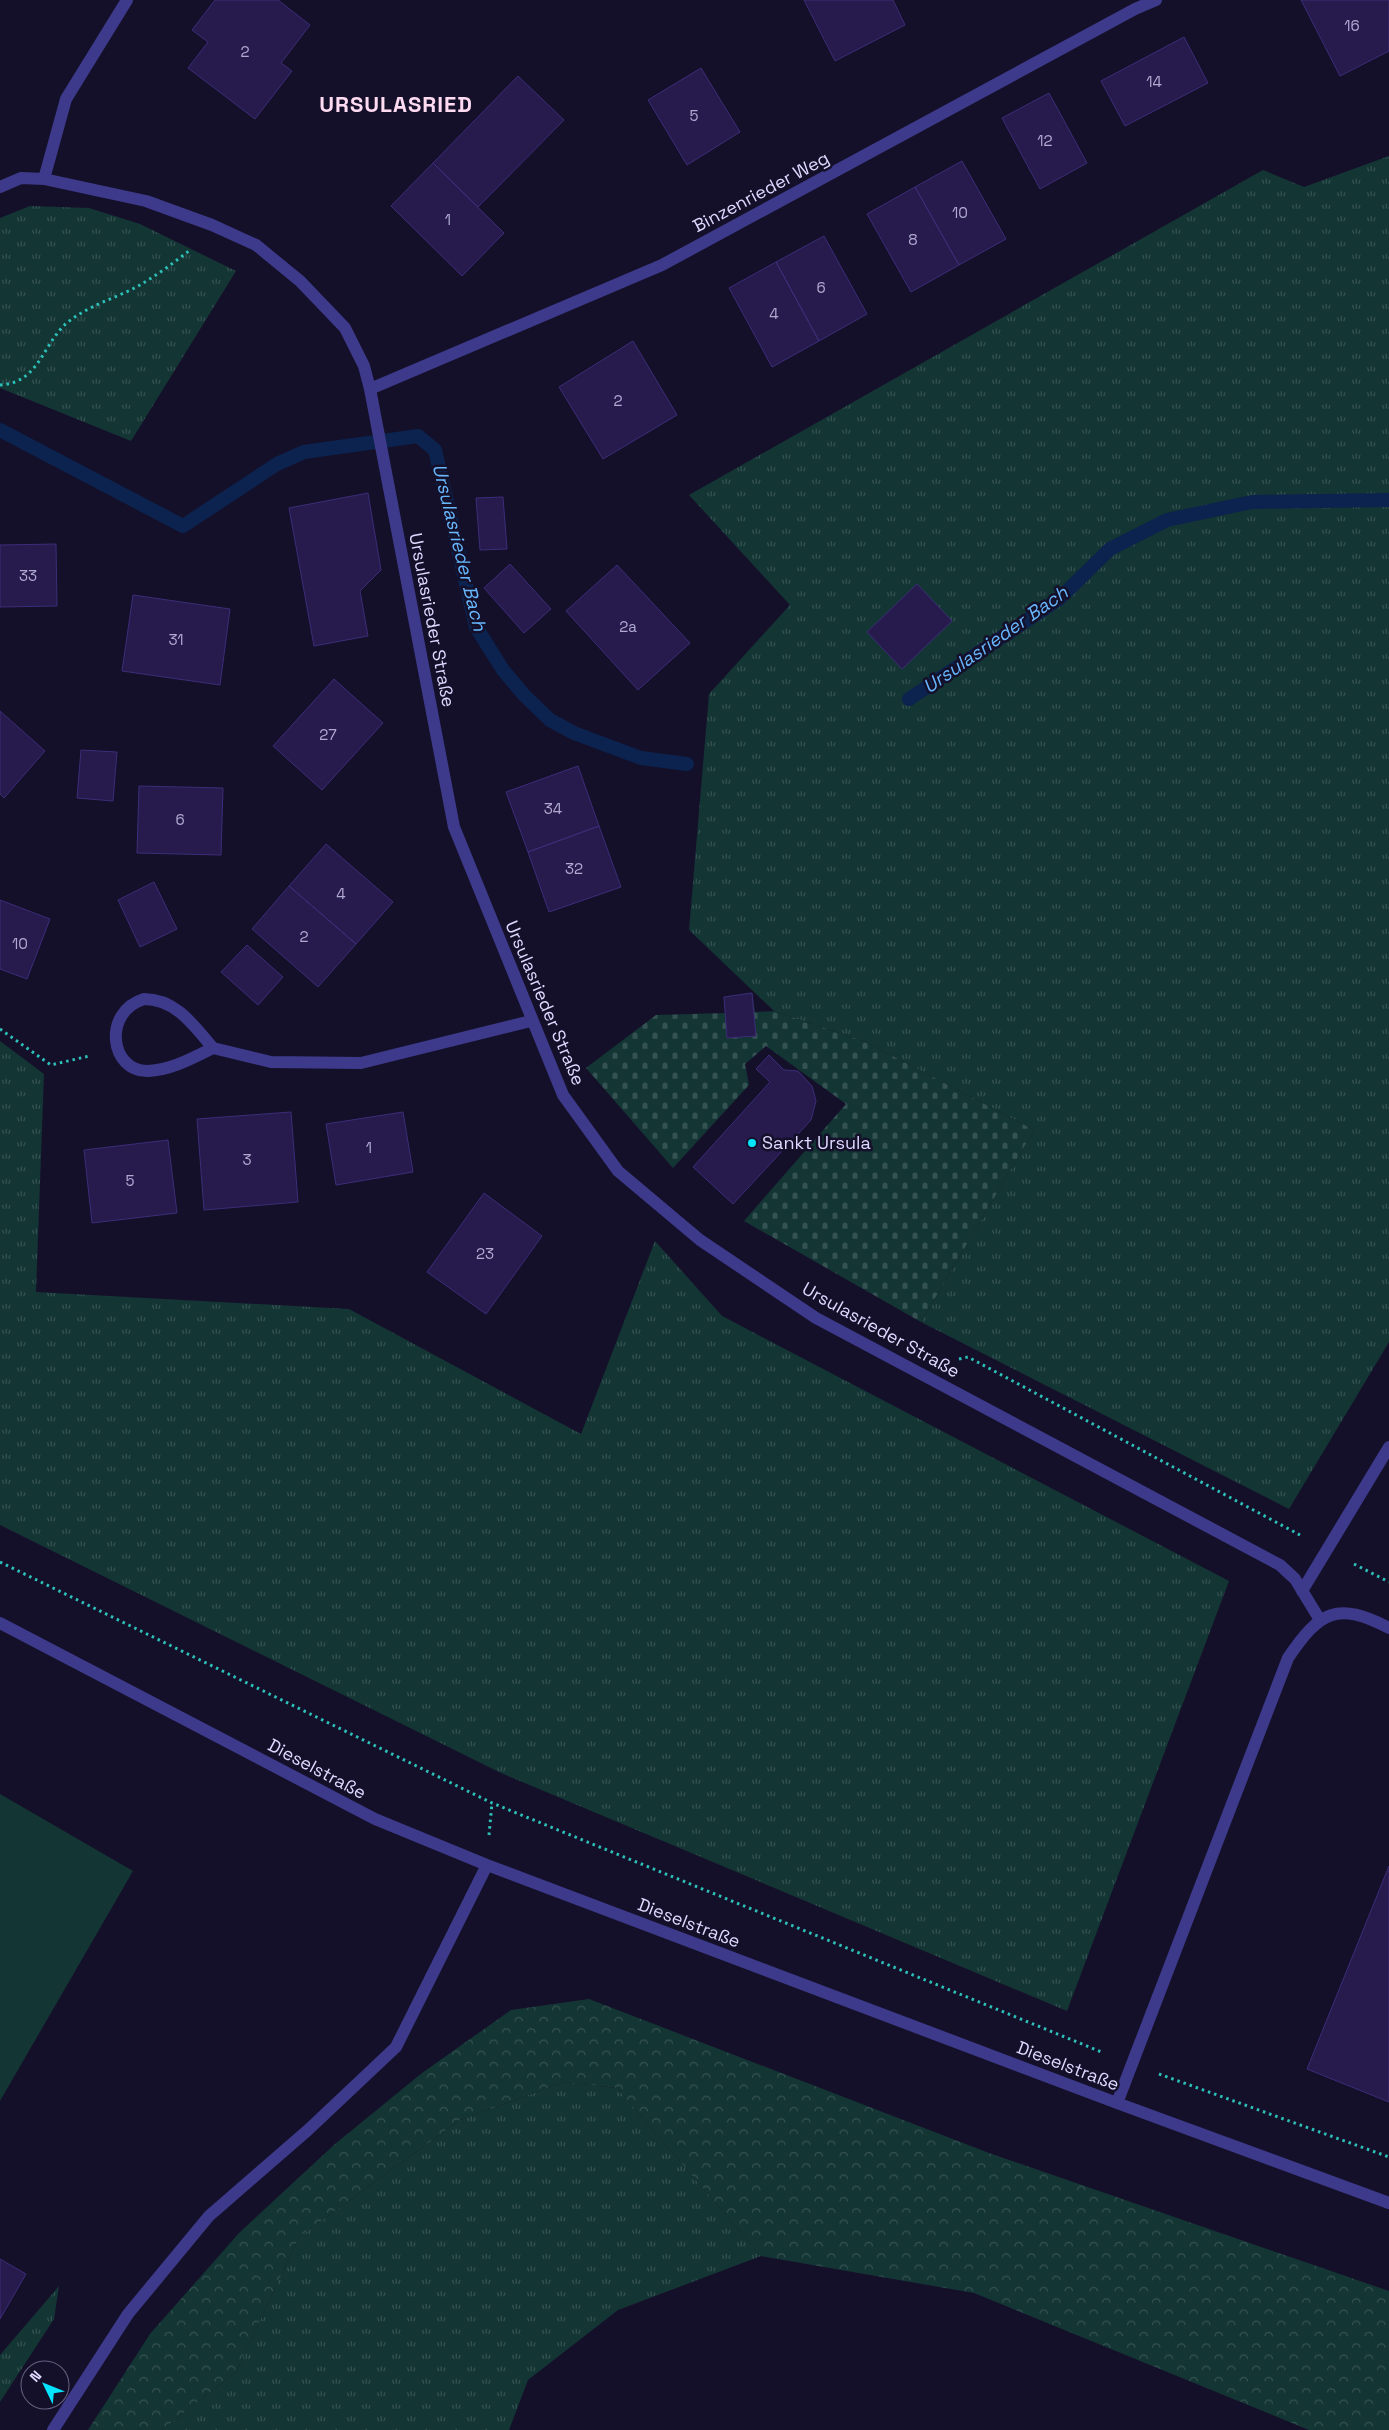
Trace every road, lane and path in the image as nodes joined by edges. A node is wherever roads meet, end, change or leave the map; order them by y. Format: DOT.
graph roads {
  1 [pos="127,0"];
  2 [pos="1156,0"];
  3 [pos="44,179"];
  4 [pos="0,187"];
  5 [pos="212,225"];
  6 [pos="0,385"];
  7 [pos="370,388"];
  8 [pos="531,1021"];
  9 [pos="0,1029"];
  10 [pos="116,1048"];
  11 [pos="213,1048"];
  12 [pos="958,1359"];
  13 [pos="1389,1447"];
  14 [pos="1328,1550"];
  15 [pos="0,1562"];
  16 [pos="1389,1582"];
  17 [pos="1302,1591"];
  18 [pos="1320,1620"];
  19 [pos="0,1624"];
  20 [pos="1389,1628"];
  21 [pos="486,1865"];
  22 [pos="1131,2064"];
  23 [pos="1117,2104"];
  24 [pos="1389,2157"];
  25 [pos="1389,2203"];
  26 [pos="53,2430"];
  1 -- 3 [label="street"];
  2 -- 7 [label="street, Binzenrieder Weg"];
  3 -- 4 [label="street, Ursulasrieder Straße"];
  3 -- 5 [label="street, Ursulasrieder Straße"];
  5 -- 6 [label="path"];
  5 -- 7 [label="street, Ursulasrieder Straße"];
  7 -- 8 [label="street, Ursulasrieder Straße"];
  8 -- 11 [label="street"];
  8 -- 17 [label="street, Ursulasrieder Straße"];
  9 -- 10 [label="path"];
  10 -- 11 [label="street"];
  10 -- 11 [label="street"];
  12 -- 14 [label="path"];
  13 -- 14 [label="street"];
  14 -- 16 [label="path"];
  14 -- 17 [label="street"];
  15 -- 22 [label="path"];
  17 -- 18 [label="street, Ursulasrieder Straße"];
  18 -- 20 [label="street"];
  18 -- 22 [label="street"];
  19 -- 21 [label="street, Dieselstraße"];
  21 -- 23 [label="street, Dieselstraße"];
  21 -- 26 [label="street"];
  22 -- 23 [label="street"];
  22 -- 24 [label="path"];
  23 -- 25 [label="street, Dieselstraße"];
}
